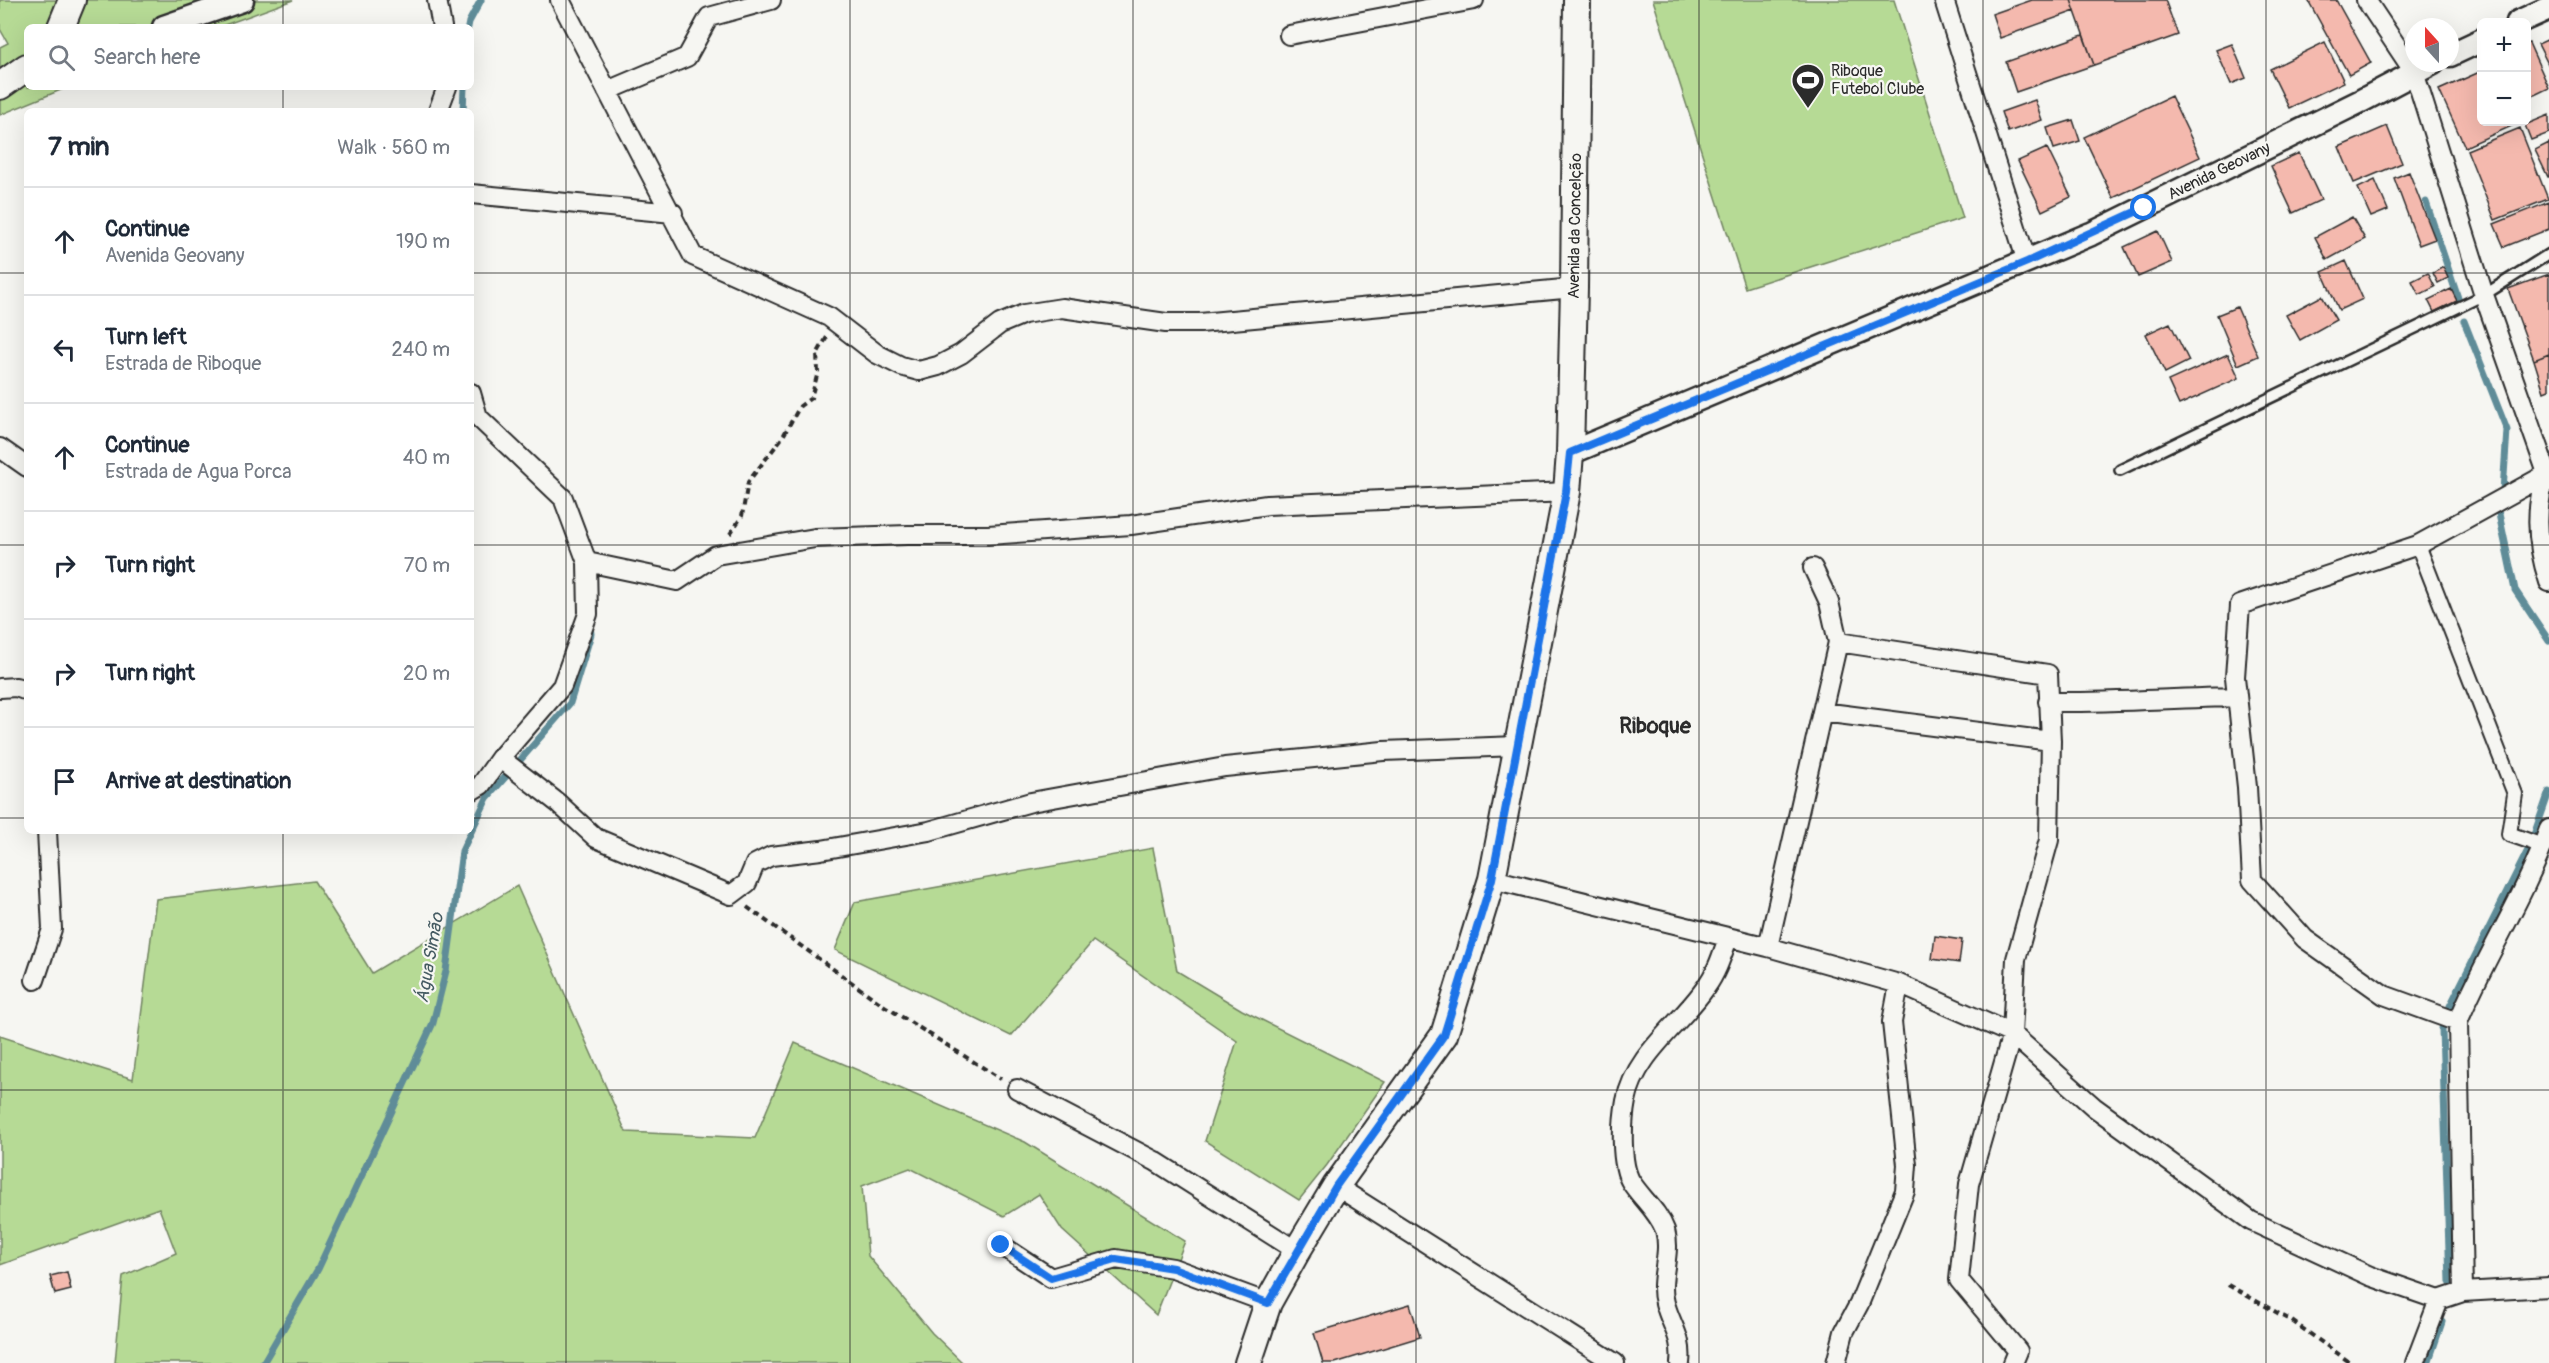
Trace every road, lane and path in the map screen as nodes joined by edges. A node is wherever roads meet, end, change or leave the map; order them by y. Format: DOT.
graph roads {
  1 [pos="72,0"];
  2 [pos="242,0"];
  3 [pos="437,0"];
  4 [pos="560,0"];
  5 [pos="771,0"];
  6 [pos="1473,0"];
  7 [pos="1577,0"];
  8 [pos="1944,0"];
  9 [pos="2366,0"];
  10 [pos="2549,8"];
  11 [pos="2527,18"];
  12 [pos="62,24"];
  13 [pos="173,24"];
  14 [pos="441,24"];
  15 [pos="1289,34"];
  16 [pos="2477,42"];
  17 [pos="2405,46"];
  18 [pos="2459,51"];
  19 [pos="24,71"];
  20 [pos="2416,72"];
  21 [pos="2425,72"];
  22 [pos="0,86"];
  23 [pos="446,90"];
  24 [pos="607,91"];
  25 [pos="439,108"];
  26 [pos="474,194"];
  27 [pos="673,213"];
  28 [pos="2549,254"];
  29 [pos="2027,262"];
  30 [pos="1574,288"];
  31 [pos="2484,295"];
  32 [pos="835,323"];
  33 [pos="474,403"];
  34 [pos="0,448"];
  35 [pos="1570,453"];
  36 [pos="24,465"];
  37 [pos="2120,470"];
  38 [pos="2548,473"];
  39 [pos="1566,492"];
  40 [pos="2543,542"];
  41 [pos="2418,545"];
  42 [pos="716,555"];
  43 [pos="587,562"];
  44 [pos="1813,568"];
  45 [pos="2549,582"];
  46 [pos="1838,642"];
  47 [pos="0,688"];
  48 [pos="24,690"];
  49 [pos="2237,697"];
  50 [pos="2048,702"];
  51 [pos="1822,712"];
  52 [pos="2051,741"];
  53 [pos="1518,746"];
  54 [pos="500,758"];
  55 [pos="474,789"];
  56 [pos="47,834"];
  57 [pos="2546,838"];
  58 [pos="1492,879"];
  59 [pos="731,895"];
  60 [pos="1728,938"];
  61 [pos="1768,948"];
  62 [pos="35,980"];
  63 [pos="1899,984"];
  64 [pos="2458,1022"];
  65 [pos="2012,1034"];
  66 [pos="1017,1089"];
  67 [pos="1336,1186"];
  68 [pos="1001,1245"];
  69 [pos="1297,1251"];
  70 [pos="2228,1285"];
  71 [pos="2549,1287"];
  72 [pos="2463,1292"];
  73 [pos="2439,1300"];
  74 [pos="1268,1303"];
  75 [pos="1248,1363"];
  76 [pos="1615,1363"];
  77 [pos="1680,1363"];
  78 [pos="1836,1363"];
  79 [pos="2013,1363"];
  80 [pos="2351,1363"];
  81 [pos="2415,1363"];
  1 -- 12 [label="main road"];
  2 -- 13 [label="street"];
  3 -- 14 [label="street"];
  4 -- 24 [label="street"];
  5 -- 24 [label="street"];
  6 -- 15 [label="street"];
  7 -- 30 [label="main road, Avenida da Concelção"];
  8 -- 29 [label="street"];
  9 -- 17 [label="street"];
  10 -- 11 [label="street"];
  16 -- 18 [label="street"];
  19 -- 22 [label="main road"];
  20 -- 29 [label="street, Avenida Geovany"];
  21 -- 31 [label="street"];
  23 -- 25 [label="street"];
  24 -- 27 [label="street"];
  26 -- 27 [label="street"];
  27 -- 32 [label="street"];
  28 -- 31 [label="lane"];
  29 -- 35 [label="street, Avenida Geovany"];
  30 -- 32 [label="street"];
  30 -- 35 [label="main road, Avenida da Concelção"];
  31 -- 37 [label="lane"];
  31 -- 38 [label="street"];
  32 -- 42 [label="path"];
  33 -- 43 [label="street"];
  34 -- 36 [label="street"];
  35 -- 39 [label="main road, Avenida da Concelção"];
  38 -- 40 [label="street"];
  38 -- 41 [label="street"];
  39 -- 42 [label="street"];
  39 -- 53 [label="main road, Avenida da Concelção"];
  40 -- 45 [label="street"];
  41 -- 49 [label="street"];
  41 -- 57 [label="street"];
  42 -- 43 [label="street"];
  43 -- 54 [label="street"];
  44 -- 46 [label="street"];
  46 -- 50 [label="street"];
  46 -- 51 [label="street"];
  47 -- 48 [label="street"];
  49 -- 50 [label="street"];
  49 -- 64 [label="street"];
  50 -- 52 [label="street"];
  51 -- 52 [label="street"];
  51 -- 61 [label="street"];
  52 -- 65 [label="street"];
  53 -- 58 [label="main road, Avenida da Concelção"];
  53 -- 59 [label="street"];
  54 -- 55 [label="street"];
  54 -- 59 [label="street"];
  56 -- 62 [label="street"];
  57 -- 64 [label="street"];
  58 -- 60 [label="street"];
  58 -- 67 [label="main road, Avenida da Concelção"];
  59 -- 66 [label="path"];
  60 -- 61 [label="street"];
  60 -- 77 [label="street"];
  61 -- 63 [label="street"];
  63 -- 65 [label="street"];
  63 -- 78 [label="street"];
  64 -- 72 [label="street"];
  65 -- 73 [label="street"];
  65 -- 79 [label="street"];
  66 -- 69 [label="street"];
  67 -- 69 [label="main road, Avenida da Concelção"];
  67 -- 76 [label="street"];
  68 -- 74 [label="street"];
  69 -- 74 [label="main road, Avenida da Concelção"];
  70 -- 80 [label="path"];
  71 -- 72 [label="street"];
  72 -- 73 [label="street"];
  73 -- 81 [label="street"];
  74 -- 75 [label="main road, Avenida da Concelção"];
}
